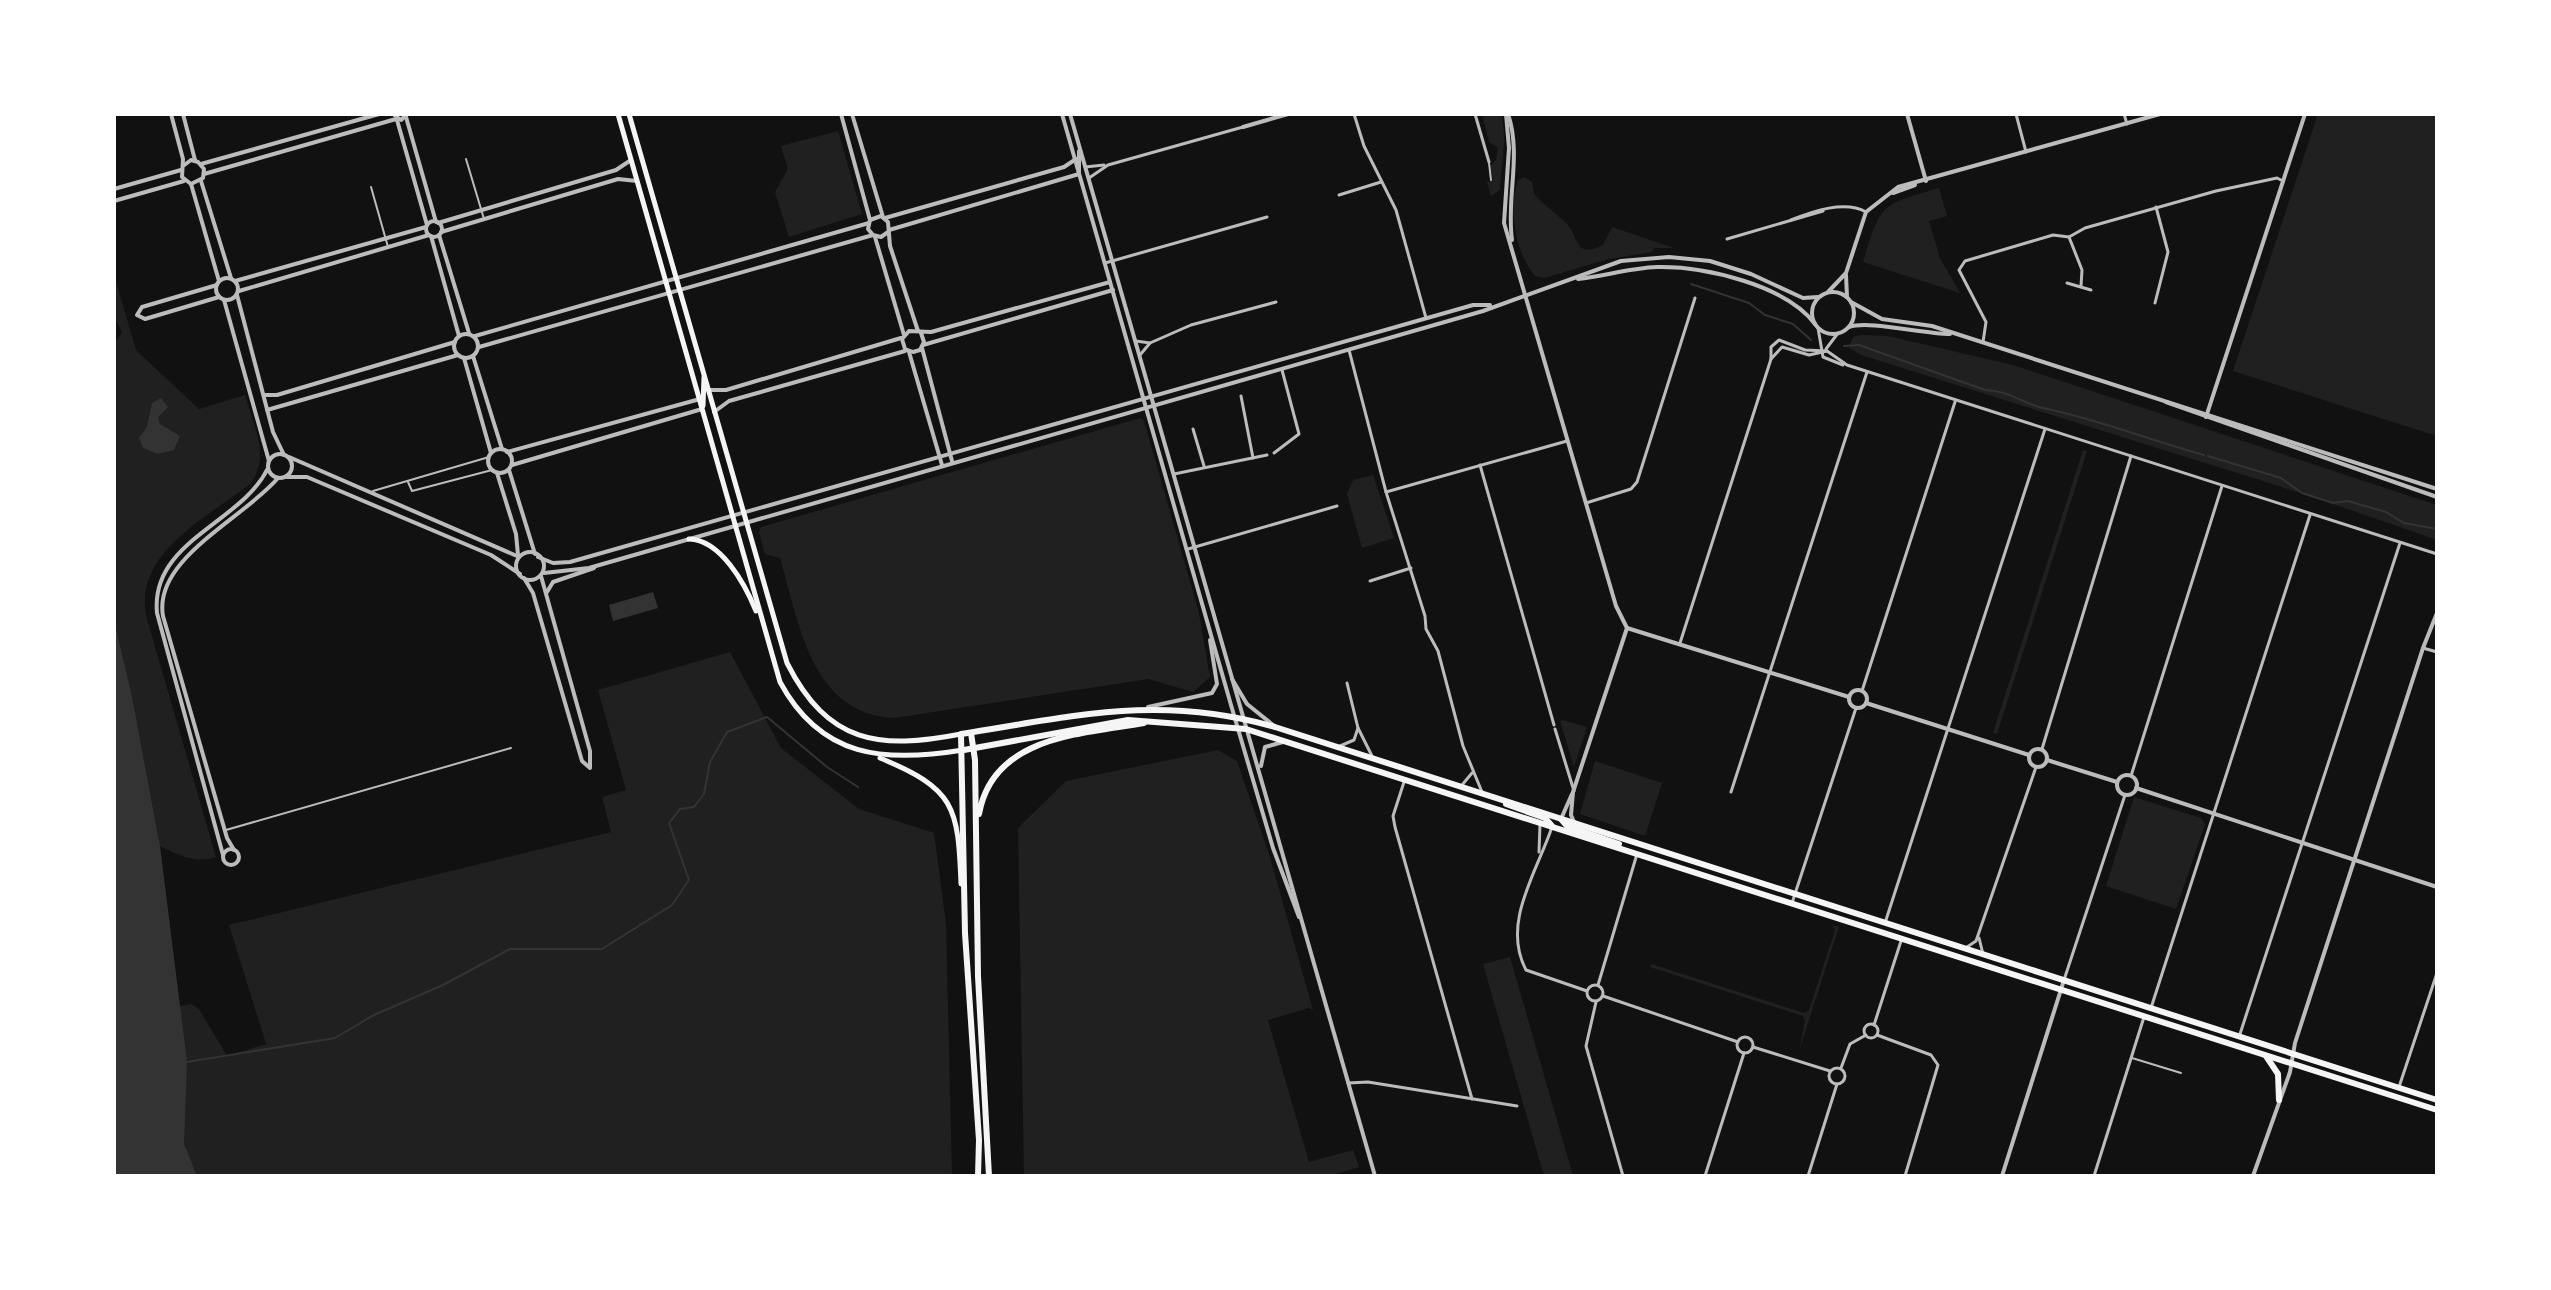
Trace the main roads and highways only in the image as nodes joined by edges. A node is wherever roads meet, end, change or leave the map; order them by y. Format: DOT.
graph roads {
  1 [pos="618,114"];
  2 [pos="629,114"];
  3 [pos="704,376"];
  4 [pos="702,409"];
  5 [pos="689,539"];
  6 [pos="765,634"];
  7 [pos="1156,721"];
  8 [pos="971,733"];
  9 [pos="961,734"];
  10 [pos="973,748"];
  11 [pos="964,750"];
  12 [pos="868,754"];
  13 [pos="1483,794"];
  14 [pos="1561,819"];
  15 [pos="1552,826"];
  16 [pos="976,828"];
  17 [pos="1634,853"];
  18 [pos="965,933"];
  19 [pos="2265,1055"];
  20 [pos="2279,1100"];
  21 [pos="2437,1100"];
  22 [pos="2437,1110"];
  23 [pos="978,1176"];
  24 [pos="989,1176"];
  1 -- 4 [label="main road"];
  2 -- 3 [label="main road"];
  3 -- 4 [label="main road"];
  3 -- 9 [label="main road"];
  4 -- 6 [label="main road"];
  5 -- 6 [label="main road"];
  6 -- 12 [label="main road"];
  7 -- 10 [label="highway"];
  7 -- 15 [label="highway"];
  7 -- 16 [label="highway"];
  8 -- 9 [label="highway"];
  8 -- 10 [label="highway"];
  8 -- 13 [label="highway"];
  9 -- 11 [label="highway"];
  10 -- 11 [label="highway"];
  10 -- 16 [label="highway"];
  11 -- 12 [label="main road"];
  11 -- 18 [label="highway"];
  12 -- 18 [label="main road"];
  13 -- 14 [label="highway"];
  13 -- 15 [label="highway"];
  14 -- 17 [label="highway"];
  14 -- 21 [label="highway"];
  15 -- 17 [label="highway"];
  16 -- 24 [label="highway"];
  17 -- 19 [label="highway"];
  18 -- 23 [label="highway"];
  19 -- 20 [label="highway"];
  19 -- 22 [label="highway"];
}
